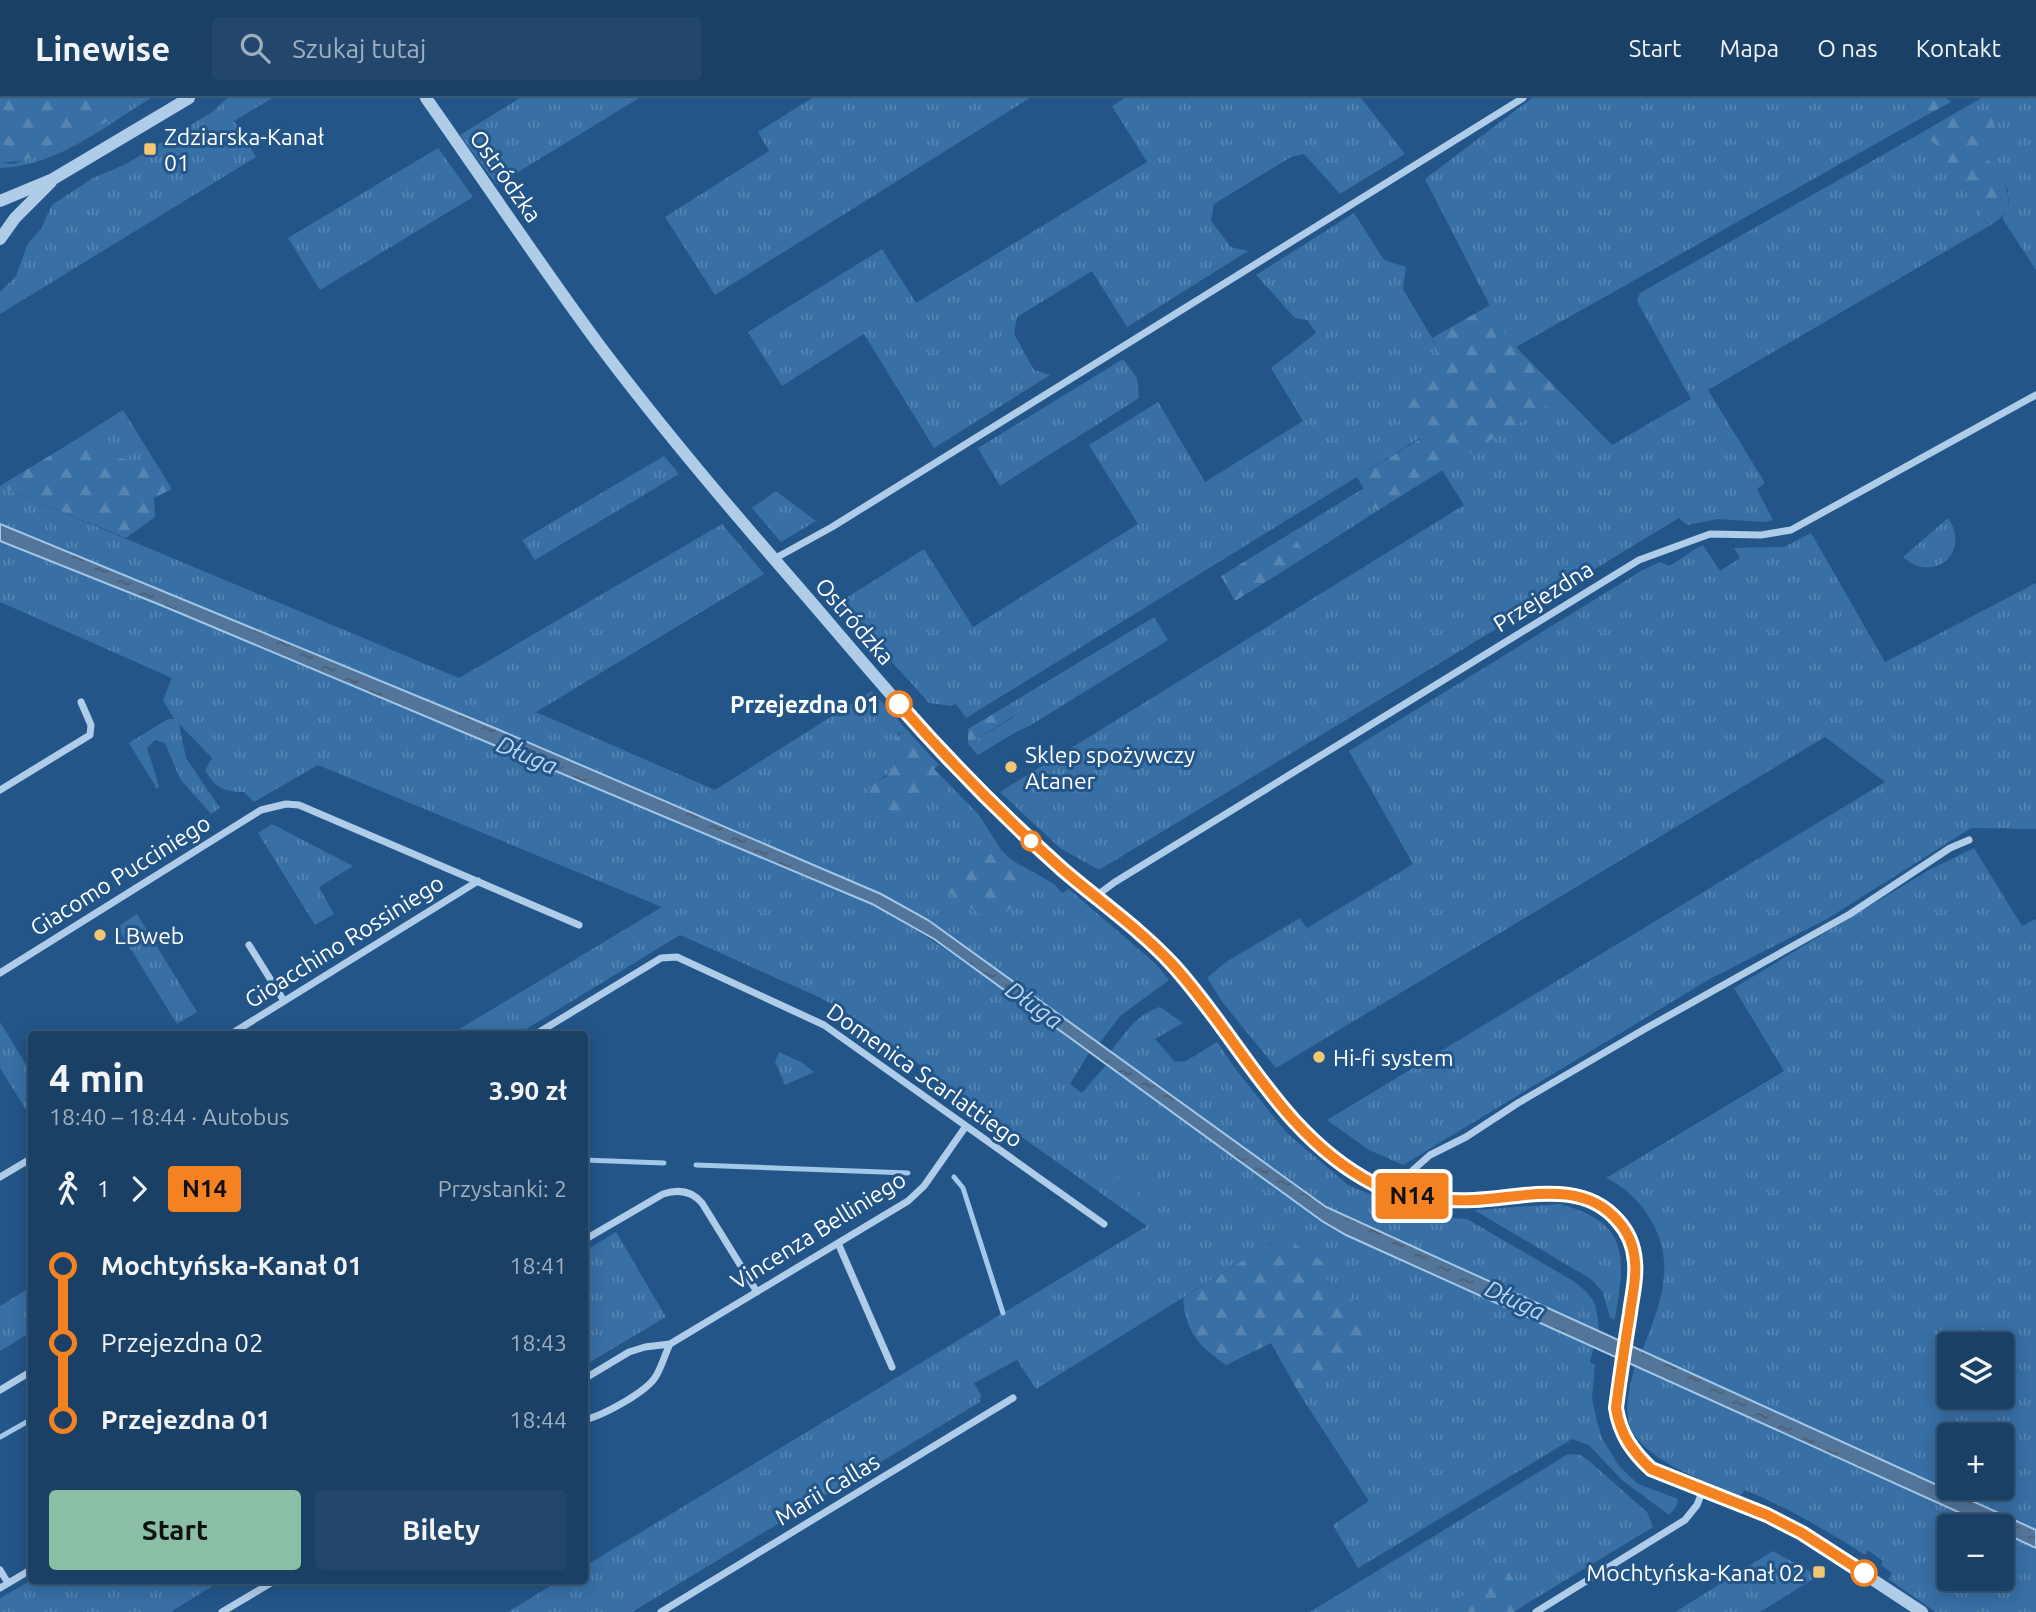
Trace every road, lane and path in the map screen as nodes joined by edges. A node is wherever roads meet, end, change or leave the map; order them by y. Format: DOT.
graph roads {
  1 [pos="189,98"];
  2 [pos="426,98"];
  3 [pos="1523,98"];
  4 [pos="54,179"];
  5 [pos="0,201"];
  6 [pos="0,239"];
  7 [pos="2036,396"];
  8 [pos="774,559"];
  9 [pos="81,702"];
  10 [pos="0,790"];
  11 [pos="1969,840"];
  12 [pos="478,881"];
  13 [pos="1096,896"];
  14 [pos="579,925"];
  15 [pos="250,946"];
  16 [pos="0,973"];
  17 [pos="284,1001"];
  18 [pos="236,1031"];
  19 [pos="541,1031"];
  20 [pos="966,1126"];
  21 [pos="28,1160"];
  22 [pos="0,1177"];
  23 [pos="1400,1193"];
  24 [pos="1104,1224"];
  25 [pos="588,1238"];
  26 [pos="838,1243"];
  27 [pos="757,1292"];
  28 [pos="670,1344"];
  29 [pos="891,1367"];
  30 [pos="28,1373"];
  31 [pos="588,1378"];
  32 [pos="0,1390"];
  33 [pos="1013,1398"];
  34 [pos="588,1419"];
  35 [pos="1703,1490"];
  36 [pos="0,1570"];
  37 [pos="28,1571"];
  38 [pos="8,1583"];
  39 [pos="269,1584"];
  40 [pos="0,1588"];
  41 [pos="222,1612"];
  42 [pos="661,1612"];
  43 [pos="1536,1612"];
  44 [pos="1922,1612"];
  1 -- 4 [label="street"];
  2 -- 8 [label="street, Ostródzka"];
  3 -- 8 [label="street"];
  4 -- 5 [label="street"];
  4 -- 6 [label="street"];
  7 -- 13 [label="street, Przejezdna"];
  8 -- 13 [label="street, Ostródzka"];
  9 -- 10 [label="street"];
  11 -- 23 [label="street"];
  12 -- 14 [label="street"];
  12 -- 16 [label="street, Giacomo Pucciniego"];
  12 -- 17 [label="street, Gioacchino Rossiniego"];
  13 -- 23 [label="street, Ostródzka"];
  15 -- 17 [label="street"];
  17 -- 18 [label="street, Gioacchino Rossiniego"];
  19 -- 20 [label="street, Domenica Scarlattiego"];
  20 -- 24 [label="street, Domenica Scarlattiego"];
  20 -- 26 [label="street, Vincenza Belliniego"];
  21 -- 22 [label="street"];
  23 -- 35 [label="street, Ostródzka"];
  25 -- 27 [label="street"];
  26 -- 27 [label="street, Vincenza Belliniego"];
  26 -- 29 [label="street"];
  27 -- 28 [label="street, Vincenza Belliniego"];
  28 -- 31 [label="street, Vincenza Belliniego"];
  28 -- 34 [label="street"];
  30 -- 32 [label="street"];
  33 -- 42 [label="street, Marii Callas"];
  35 -- 43 [label="street"];
  35 -- 44 [label="street, Ostródzka"];
  36 -- 38 [label="street"];
  37 -- 38 [label="street"];
  38 -- 40 [label="street"];
  39 -- 41 [label="street"];
}
